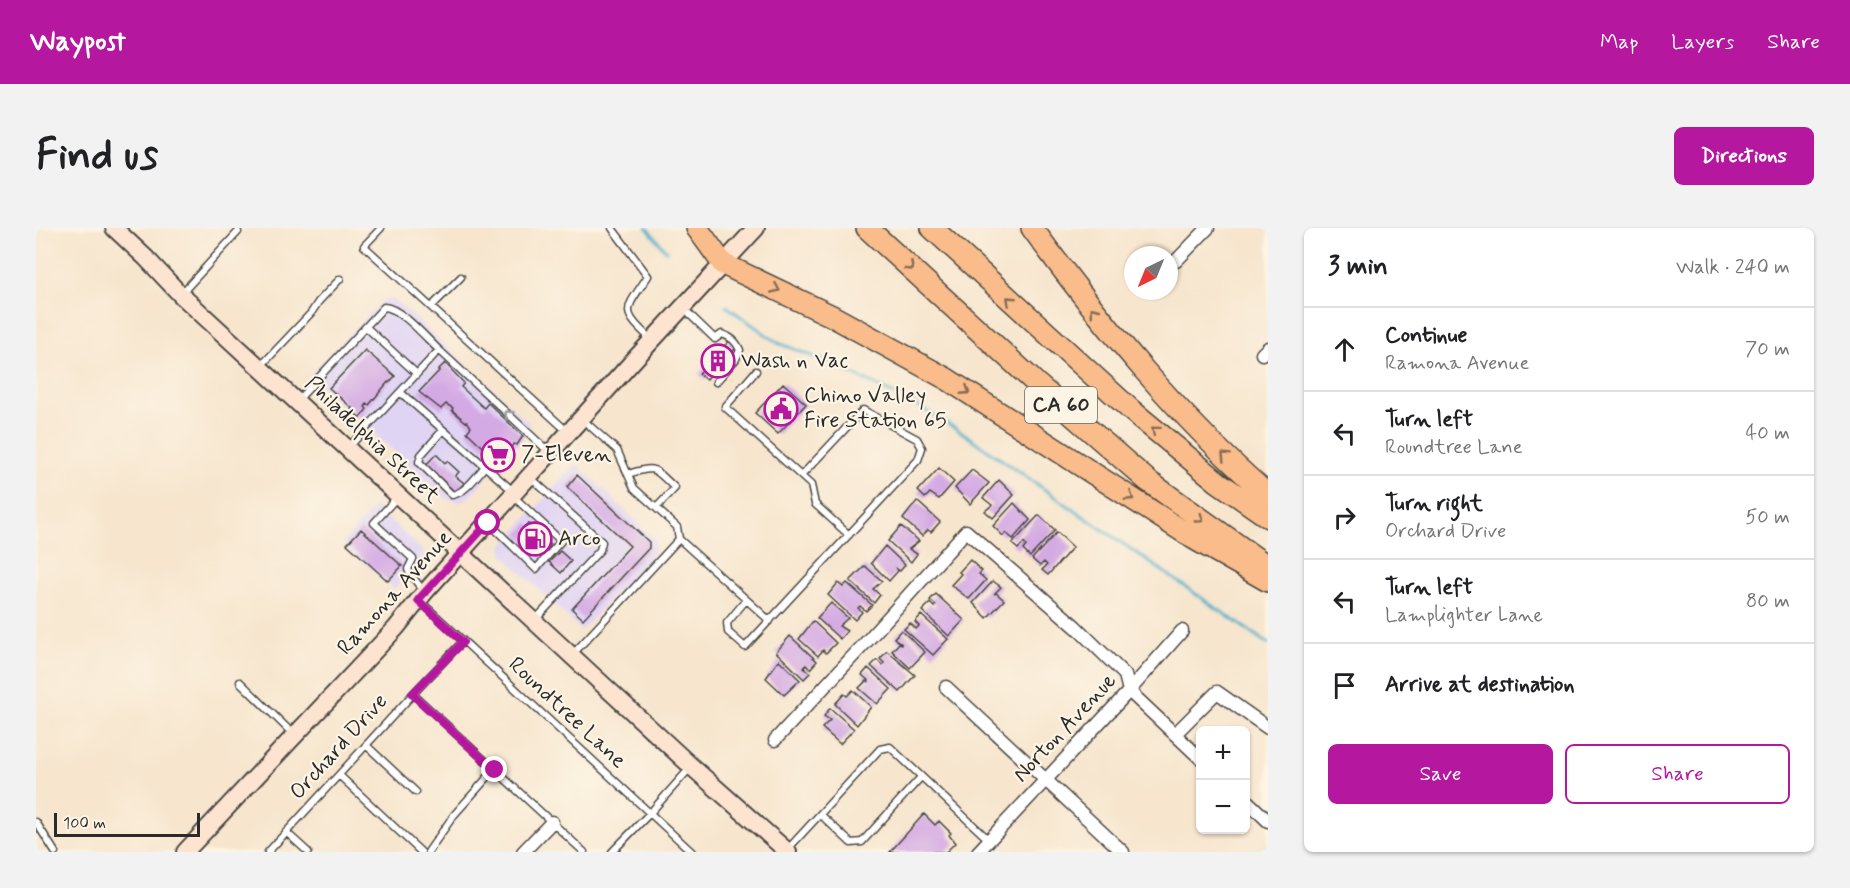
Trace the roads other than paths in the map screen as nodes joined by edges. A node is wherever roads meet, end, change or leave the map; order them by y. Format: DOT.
graph roads {
  1 [pos="114,228"];
  2 [pos="381,228"];
  3 [pos="612,228"];
  4 [pos="697,228"];
  5 [pos="756,228"];
  6 [pos="867,228"];
  7 [pos="932,228"];
  8 [pos="1032,228"];
  9 [pos="1208,228"];
  10 [pos="238,232"];
  11 [pos="1178,259"];
  12 [pos="723,264"];
  13 [pos="460,277"];
  14 [pos="340,279"];
  15 [pos="180,294"];
  16 [pos="431,308"];
  17 [pos="683,308"];
  18 [pos="366,327"];
  19 [pos="652,341"];
  20 [pos="439,350"];
  21 [pos="260,368"];
  22 [pos="756,371"];
  23 [pos="417,374"];
  24 [pos="716,382"];
  25 [pos="400,392"];
  26 [pos="297,401"];
  27 [pos="582,419"];
  28 [pos="443,430"];
  29 [pos="569,433"];
  30 [pos="348,449"];
  31 [pos="551,454"];
  32 [pos="485,466"];
  33 [pos="628,474"];
  34 [pos="801,476"];
  35 [pos="530,477"];
  36 [pos="398,495"];
  37 [pos="514,495"];
  38 [pos="1268,495"];
  39 [pos="656,508"];
  40 [pos="1268,517"];
  41 [pos="488,523"];
  42 [pos="849,534"];
  43 [pos="680,539"];
  44 [pos="460,553"];
  45 [pos="1268,567"];
  46 [pos="1268,581"];
  47 [pos="422,596"];
  48 [pos="746,600"];
  49 [pos="534,621"];
  50 [pos="770,621"];
  51 [pos="1182,631"];
  52 [pos="463,642"];
  53 [pos="571,656"];
  54 [pos="240,682"];
  55 [pos="946,687"];
  56 [pos="1129,691"];
  57 [pos="412,694"];
  58 [pos="1268,728"];
  59 [pos="1175,734"];
  60 [pos="295,736"];
  61 [pos="775,740"];
  62 [pos="366,745"];
  63 [pos="1196,754"];
  64 [pos="691,766"];
  65 [pos="495,770"];
  66 [pos="339,775"];
  67 [pos="921,777"];
  68 [pos="1046,780"];
  69 [pos="416,792"];
  70 [pos="1250,805"];
  71 [pos="650,813"];
  72 [pos="819,814"];
  73 [pos="1268,821"];
  74 [pos="36,822"];
  75 [pos="552,822"];
  76 [pos="286,832"];
  77 [pos="989,840"];
  78 [pos="190,850"];
  79 [pos="787,851"];
  80 [pos="54,852"];
  81 [pos="268,852"];
  82 [pos="308,852"];
  83 [pos="422,852"];
  84 [pos="429,852"];
  85 [pos="524,852"];
  86 [pos="584,852"];
  87 [pos="612,852"];
  88 [pos="692,852"];
  89 [pos="978,852"];
  90 [pos="1123,852"];
  1 -- 15 [label="main road, Philadelphia Street"];
  2 -- 16 [label="lane"];
  3 -- 19 [label="lane"];
  4 -- 12 [label="highway"];
  5 -- 12 [label="main road, Ramona Avenue"];
  6 -- 45 [label="highway, CA 60, one-way"];
  40 -- 7 [label="highway, CA 60, one-way"];
  38 -- 8 [label="highway, one-way"];
  9 -- 11 [label="street"];
  10 -- 15 [label="lane"];
  12 -- 17 [label="main road, Ramona Avenue"];
  12 -- 46 [label="highway, one-way"];
  13 -- 16 [label="lane"];
  14 -- 21 [label="lane"];
  15 -- 21 [label="main road, Philadelphia Street"];
  16 -- 29 [label="lane"];
  17 -- 19 [label="main road, Ramona Avenue"];
  17 -- 24 [label="lane"];
  18 -- 20 [label="lane"];
  18 -- 23 [label="lane"];
  18 -- 26 [label="lane"];
  19 -- 27 [label="main road, Ramona Avenue"];
  20 -- 23 [label="lane"];
  31 -- 20 [label="lane, one-way"];
  21 -- 26 [label="main road, Philadelphia Street"];
  22 -- 34 [label="lane"];
  23 -- 25 [label="lane"];
  25 -- 28 [label="lane"];
  25 -- 30 [label="lane"];
  26 -- 30 [label="main road, Philadelphia Street"];
  27 -- 29 [label="main road, Ramona Avenue"];
  27 -- 33 [label="lane"];
  28 -- 32 [label="lane"];
  28 -- 32 [label="lane"];
  29 -- 31 [label="main road, Ramona Avenue"];
  30 -- 36 [label="main road, Philadelphia Street"];
  31 -- 35 [label="main road, Ramona Avenue"];
  32 -- 37 [label="lane"];
  33 -- 39 [label="lane"];
  33 -- 39 [label="lane"];
  34 -- 42 [label="lane"];
  34 -- 42 [label="lane"];
  35 -- 37 [label="main road, Ramona Avenue"];
  35 -- 49 [label="lane"];
  36 -- 44 [label="main road, Philadelphia Street"];
  36 -- 47 [label="lane, Roundtree Lane"];
  37 -- 41 [label="main road, Ramona Avenue"];
  37 -- 41 [label="lane"];
  39 -- 43 [label="lane"];
  41 -- 44 [label="main road, Ramona Avenue"];
  42 -- 50 [label="lane"];
  43 -- 48 [label="lane"];
  43 -- 53 [label="lane"];
  44 -- 47 [label="main road, Ramona Avenue"];
  44 -- 49 [label="main road, Philadelphia Street"];
  47 -- 52 [label="lane, Roundtree Lane"];
  47 -- 60 [label="main road, Ramona Avenue"];
  48 -- 50 [label="lane"];
  48 -- 50 [label="lane"];
  49 -- 53 [label="main road, Philadelphia Street"];
  51 -- 56 [label="street, Norton Avenue"];
  52 -- 57 [label="lane, Orchard Drive"];
  52 -- 71 [label="lane, Roundtree Lane"];
  53 -- 64 [label="main road, Philadelphia Street"];
  54 -- 60 [label="lane"];
  55 -- 68 [label="street"];
  56 -- 59 [label="street"];
  56 -- 61 [label="street"];
  56 -- 68 [label="street, Norton Avenue"];
  57 -- 62 [label="lane, Orchard Drive"];
  57 -- 65 [label="lane"];
  58 -- 59 [label="street"];
  59 -- 63 [label="street"];
  60 -- 78 [label="main road, Ramona Avenue"];
  62 -- 66 [label="lane, Orchard Drive"];
  62 -- 69 [label="lane"];
  64 -- 71 [label="lane"];
  64 -- 79 [label="main road, Philadelphia Street"];
  65 -- 75 [label="lane"];
  65 -- 84 [label="lane"];
  66 -- 76 [label="lane, Orchard Drive"];
  66 -- 83 [label="lane"];
  67 -- 72 [label="lane"];
  67 -- 72 [label="lane"];
  67 -- 77 [label="lane"];
  68 -- 77 [label="street, Norton Avenue"];
  68 -- 90 [label="street"];
  70 -- 73 [label="street"];
  71 -- 87 [label="lane"];
  71 -- 88 [label="lane, Roundtree Lane"];
  72 -- 79 [label="lane"];
  74 -- 80 [label="lane"];
  75 -- 85 [label="street"];
  75 -- 86 [label="lane"];
  76 -- 81 [label="lane, Orchard Drive"];
  76 -- 82 [label="lane"];
  77 -- 89 [label="street, Norton Avenue"];
}
